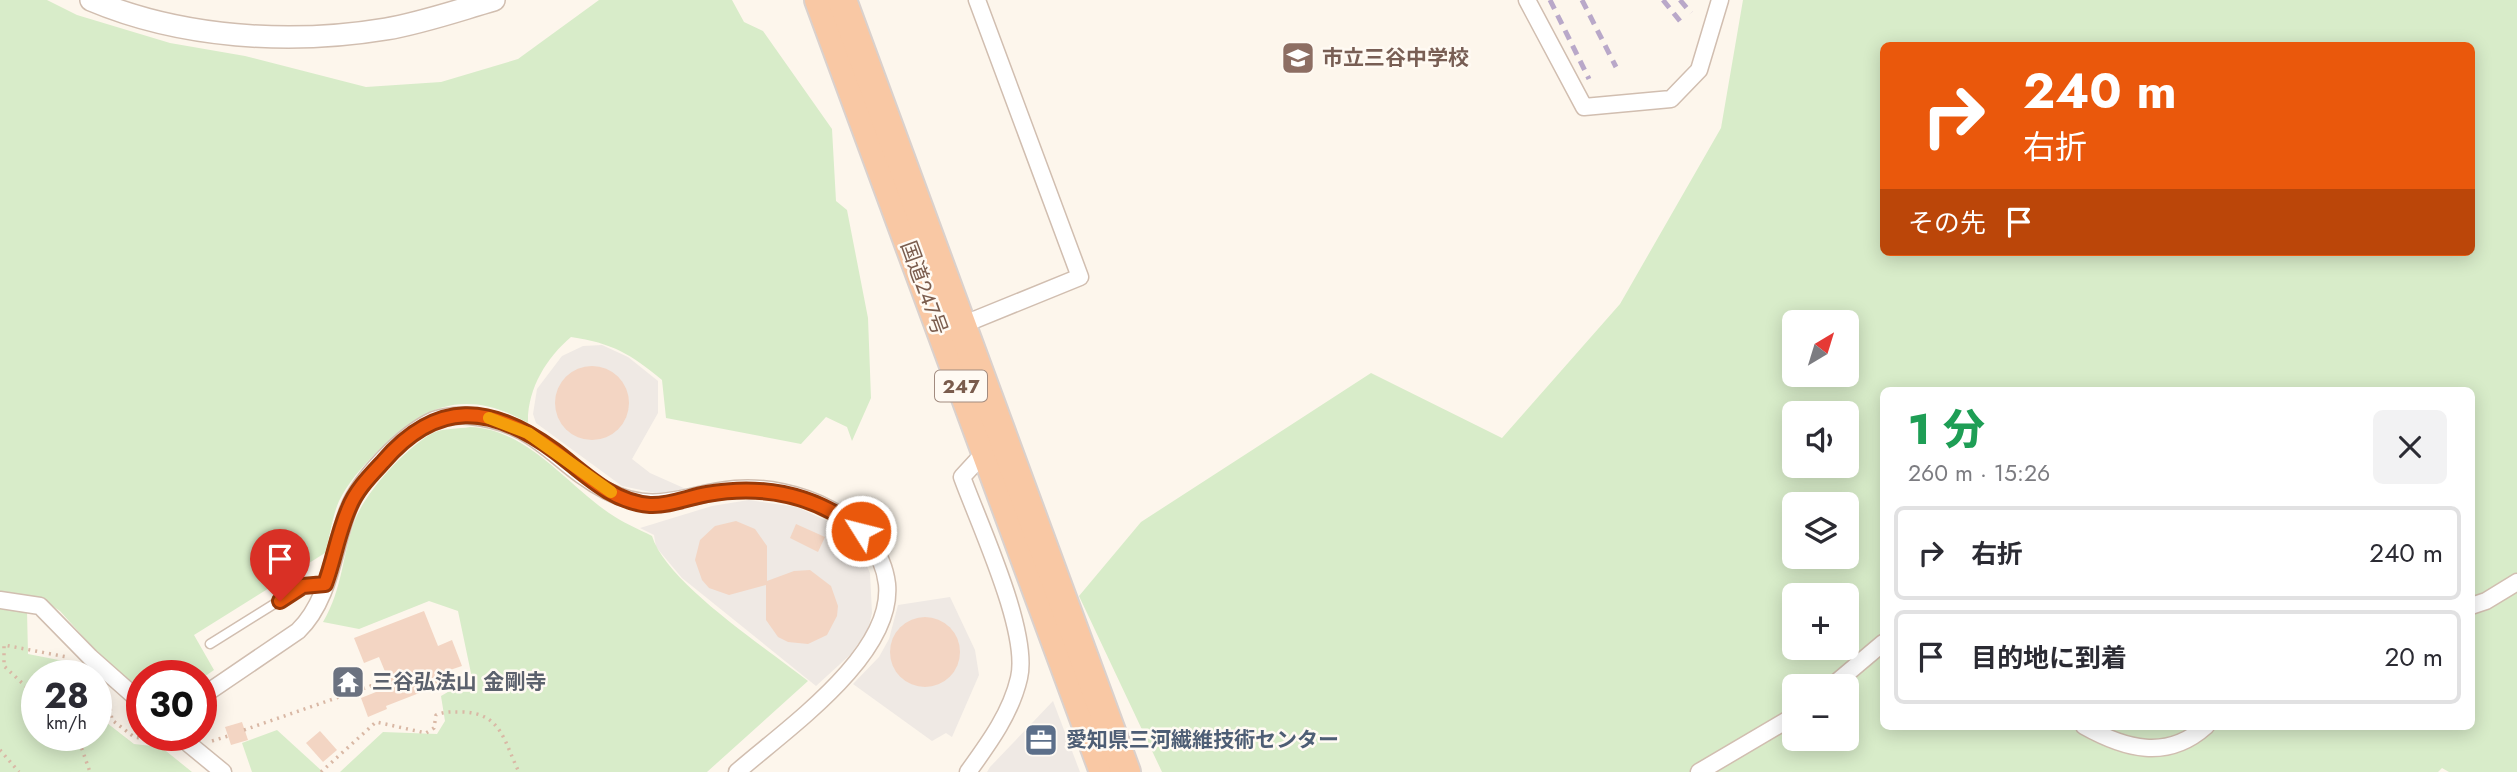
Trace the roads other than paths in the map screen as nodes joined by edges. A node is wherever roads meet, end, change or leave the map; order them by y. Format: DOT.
graph roads {
  1 [pos="91,0"];
  2 [pos="494,0"];
  3 [pos="819,0"];
  4 [pos="842,0"];
  5 [pos="977,0"];
  6 [pos="1527,0"];
  7 [pos="1720,0"];
  8 [pos="962,325"];
  9 [pos="985,452"];
  10 [pos="2517,582"];
  11 [pos="325,584"];
  12 [pos="0,600"];
  13 [pos="2475,605"];
  14 [pos="210,644"];
  15 [pos="1880,646"];
  16 [pos="1846,674"];
  17 [pos="217,686"];
  18 [pos="126,690"];
  19 [pos="1782,723"];
  20 [pos="2091,730"];
  21 [pos="2200,730"];
  22 [pos="191,751"];
  23 [pos="223,772"];
  24 [pos="737,772"];
  25 [pos="968,772"];
  26 [pos="1104,772"];
  27 [pos="1126,772"];
  28 [pos="1699,772"];
  1 -- 2 [label="street"];
  3 -- 9 [label="highway, 国道247号 / 247"];
  4 -- 8 [label="highway, 国道247号 / 247"];
  5 -- 8 [label="street"];
  6 -- 7 [label="street"];
  8 -- 27 [label="highway, 国道247号 / 247"];
  9 -- 25 [label="street"];
  9 -- 26 [label="highway, 国道247号 / 247"];
  10 -- 13 [label="street"];
  11 -- 14 [label="lane"];
  11 -- 17 [label="street"];
  11 -- 24 [label="street"];
  12 -- 18 [label="street"];
  15 -- 16 [label="street"];
  19 -- 28 [label="street"];
  20 -- 21 [label="street"];
  22 -- 23 [label="street"];
}
